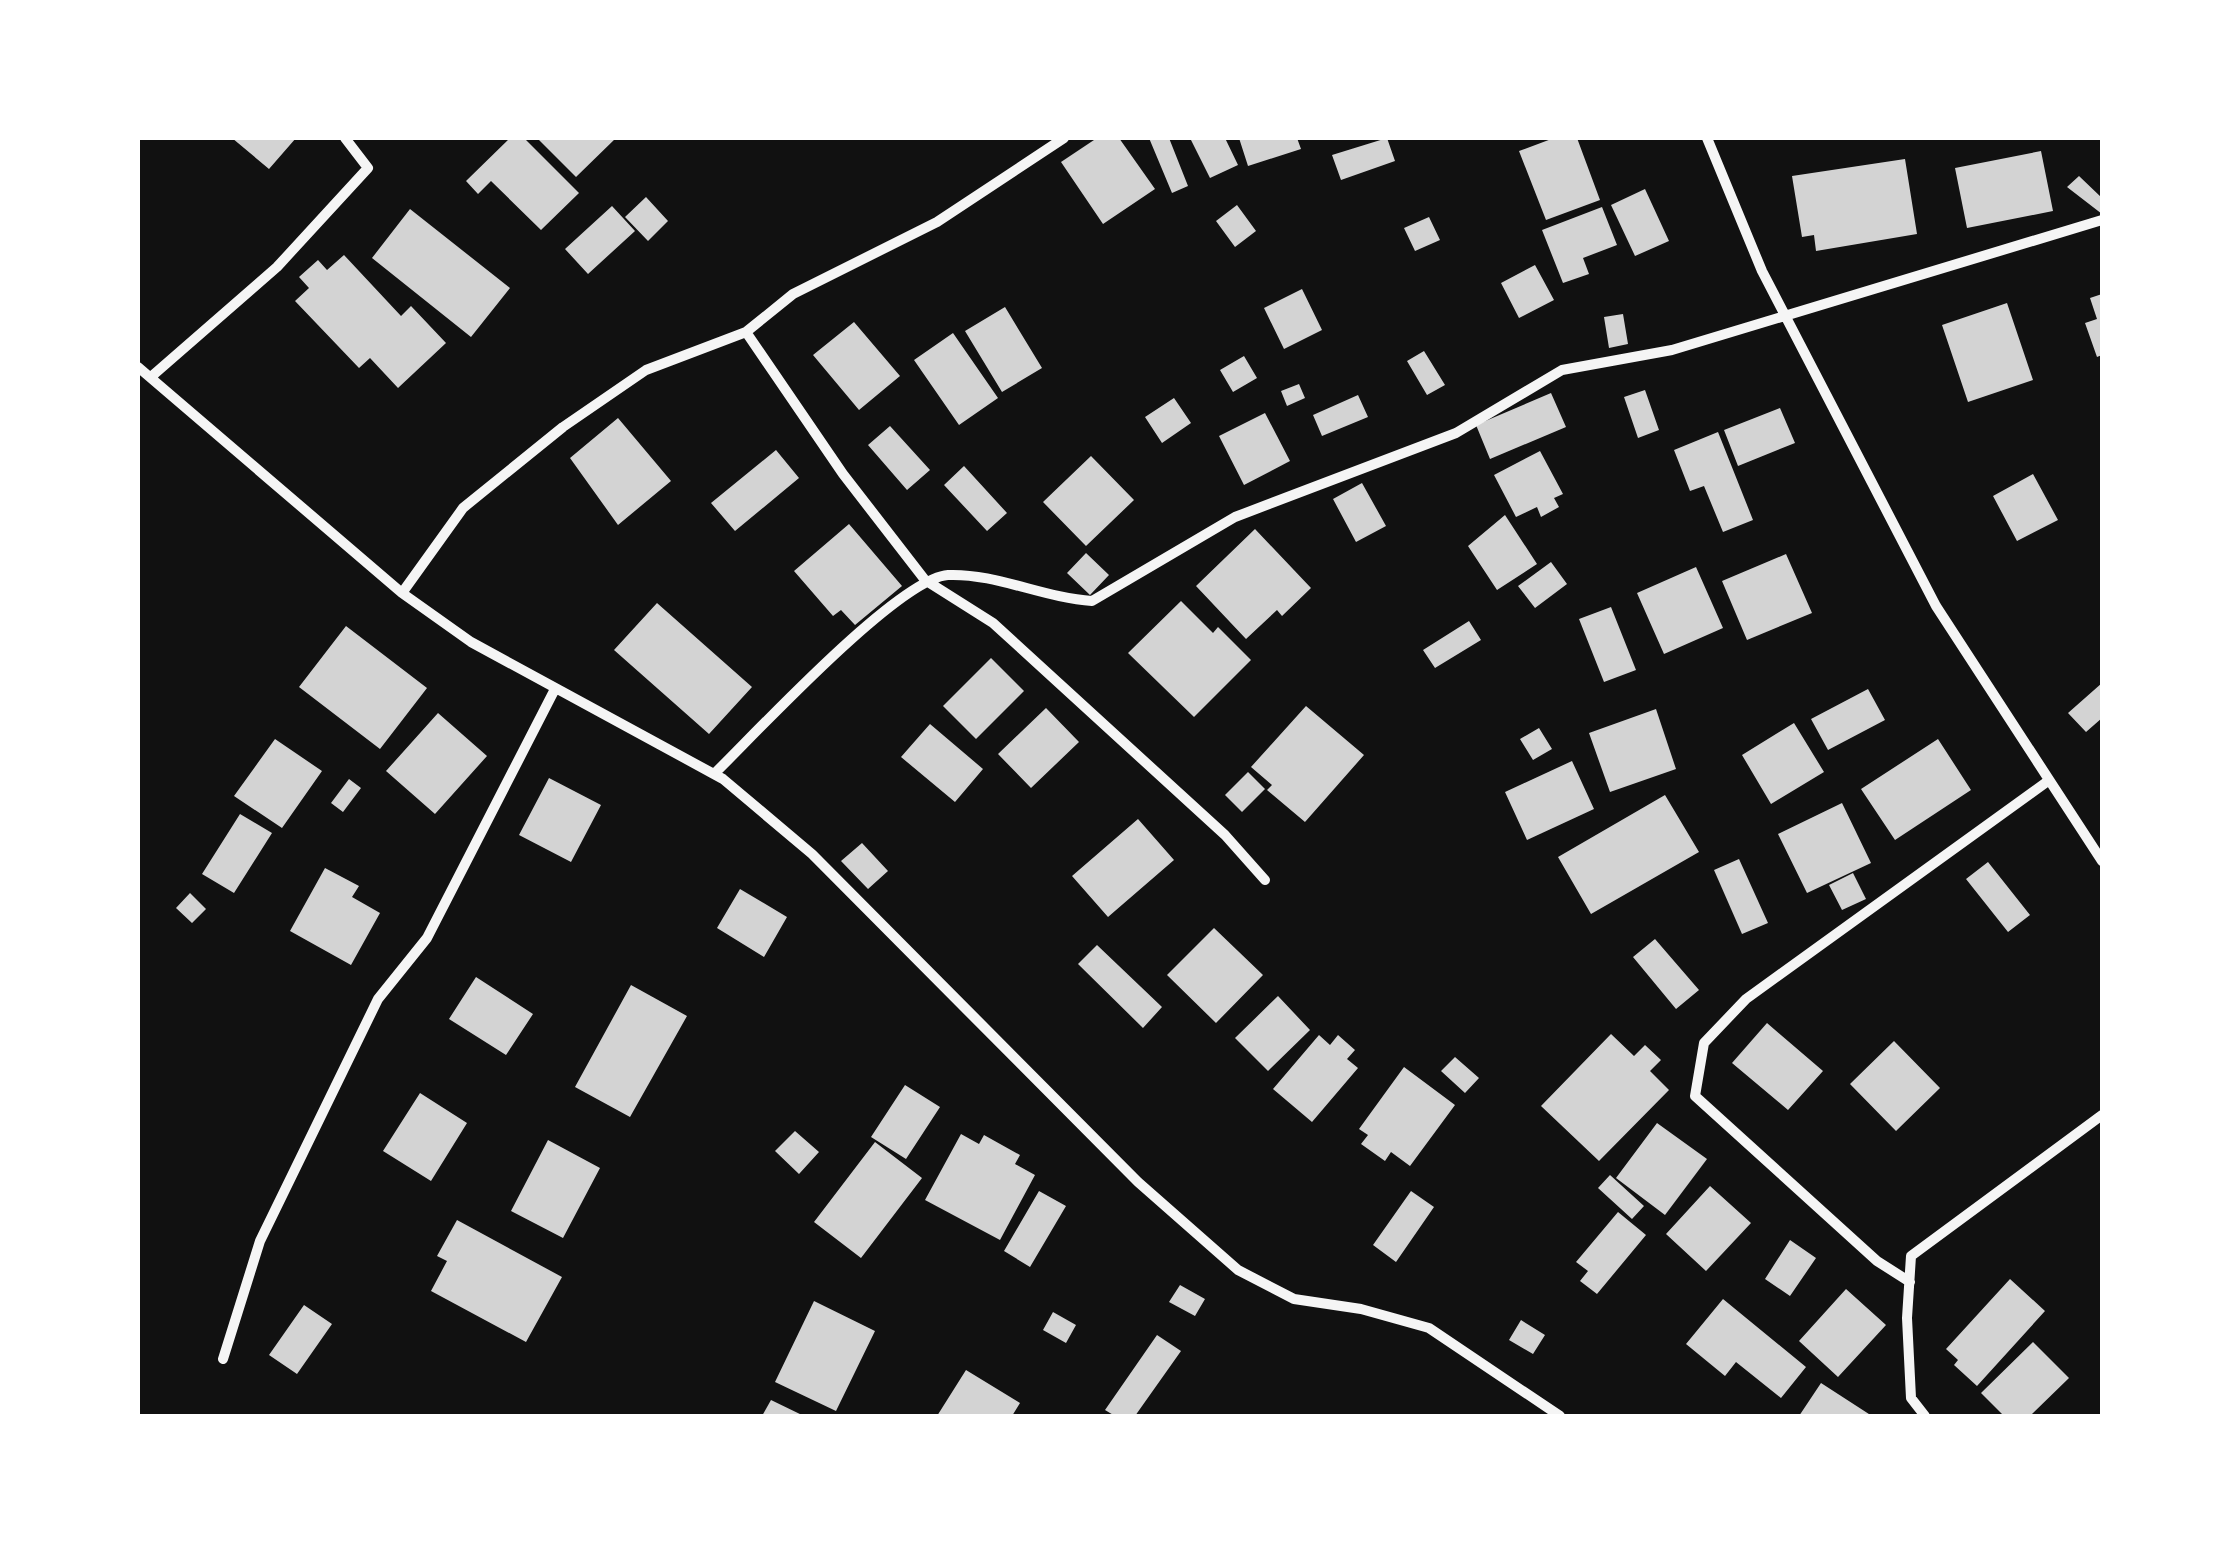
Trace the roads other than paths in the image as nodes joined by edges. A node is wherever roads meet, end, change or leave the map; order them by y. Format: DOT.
graph roads {
  1 [pos="345,138"];
  2 [pos="1064,138"];
  3 [pos="1707,138"];
  4 [pos="2102,220"];
  5 [pos="1786,318"];
  6 [pos="746,332"];
  7 [pos="138,367"];
  8 [pos="152,376"];
  9 [pos="926,580"];
  10 [pos="402,594"];
  11 [pos="555,688"];
  12 [pos="714,773"];
  13 [pos="2048,781"];
  14 [pos="2102,861"];
  15 [pos="1265,880"];
  16 [pos="2102,1115"];
  17 [pos="1910,1282"];
  18 [pos="222,1360"];
  19 [pos="1560,1416"];
  20 [pos="1925,1416"];
  1 -- 8 [label="street"];
  2 -- 6 [label="street"];
  3 -- 5 [label="street"];
  4 -- 5 [label="street"];
  5 -- 9 [label="street"];
  5 -- 13 [label="street"];
  6 -- 9 [label="street"];
  6 -- 10 [label="street"];
  7 -- 8 [label="street"];
  8 -- 10 [label="street"];
  9 -- 12 [label="street"];
  9 -- 15 [label="street"];
  10 -- 11 [label="street"];
  11 -- 12 [label="street"];
  11 -- 18 [label="street"];
  12 -- 19 [label="street"];
  13 -- 14 [label="street"];
  13 -- 17 [label="street"];
  16 -- 17 [label="street"];
  17 -- 20 [label="street"];
}
